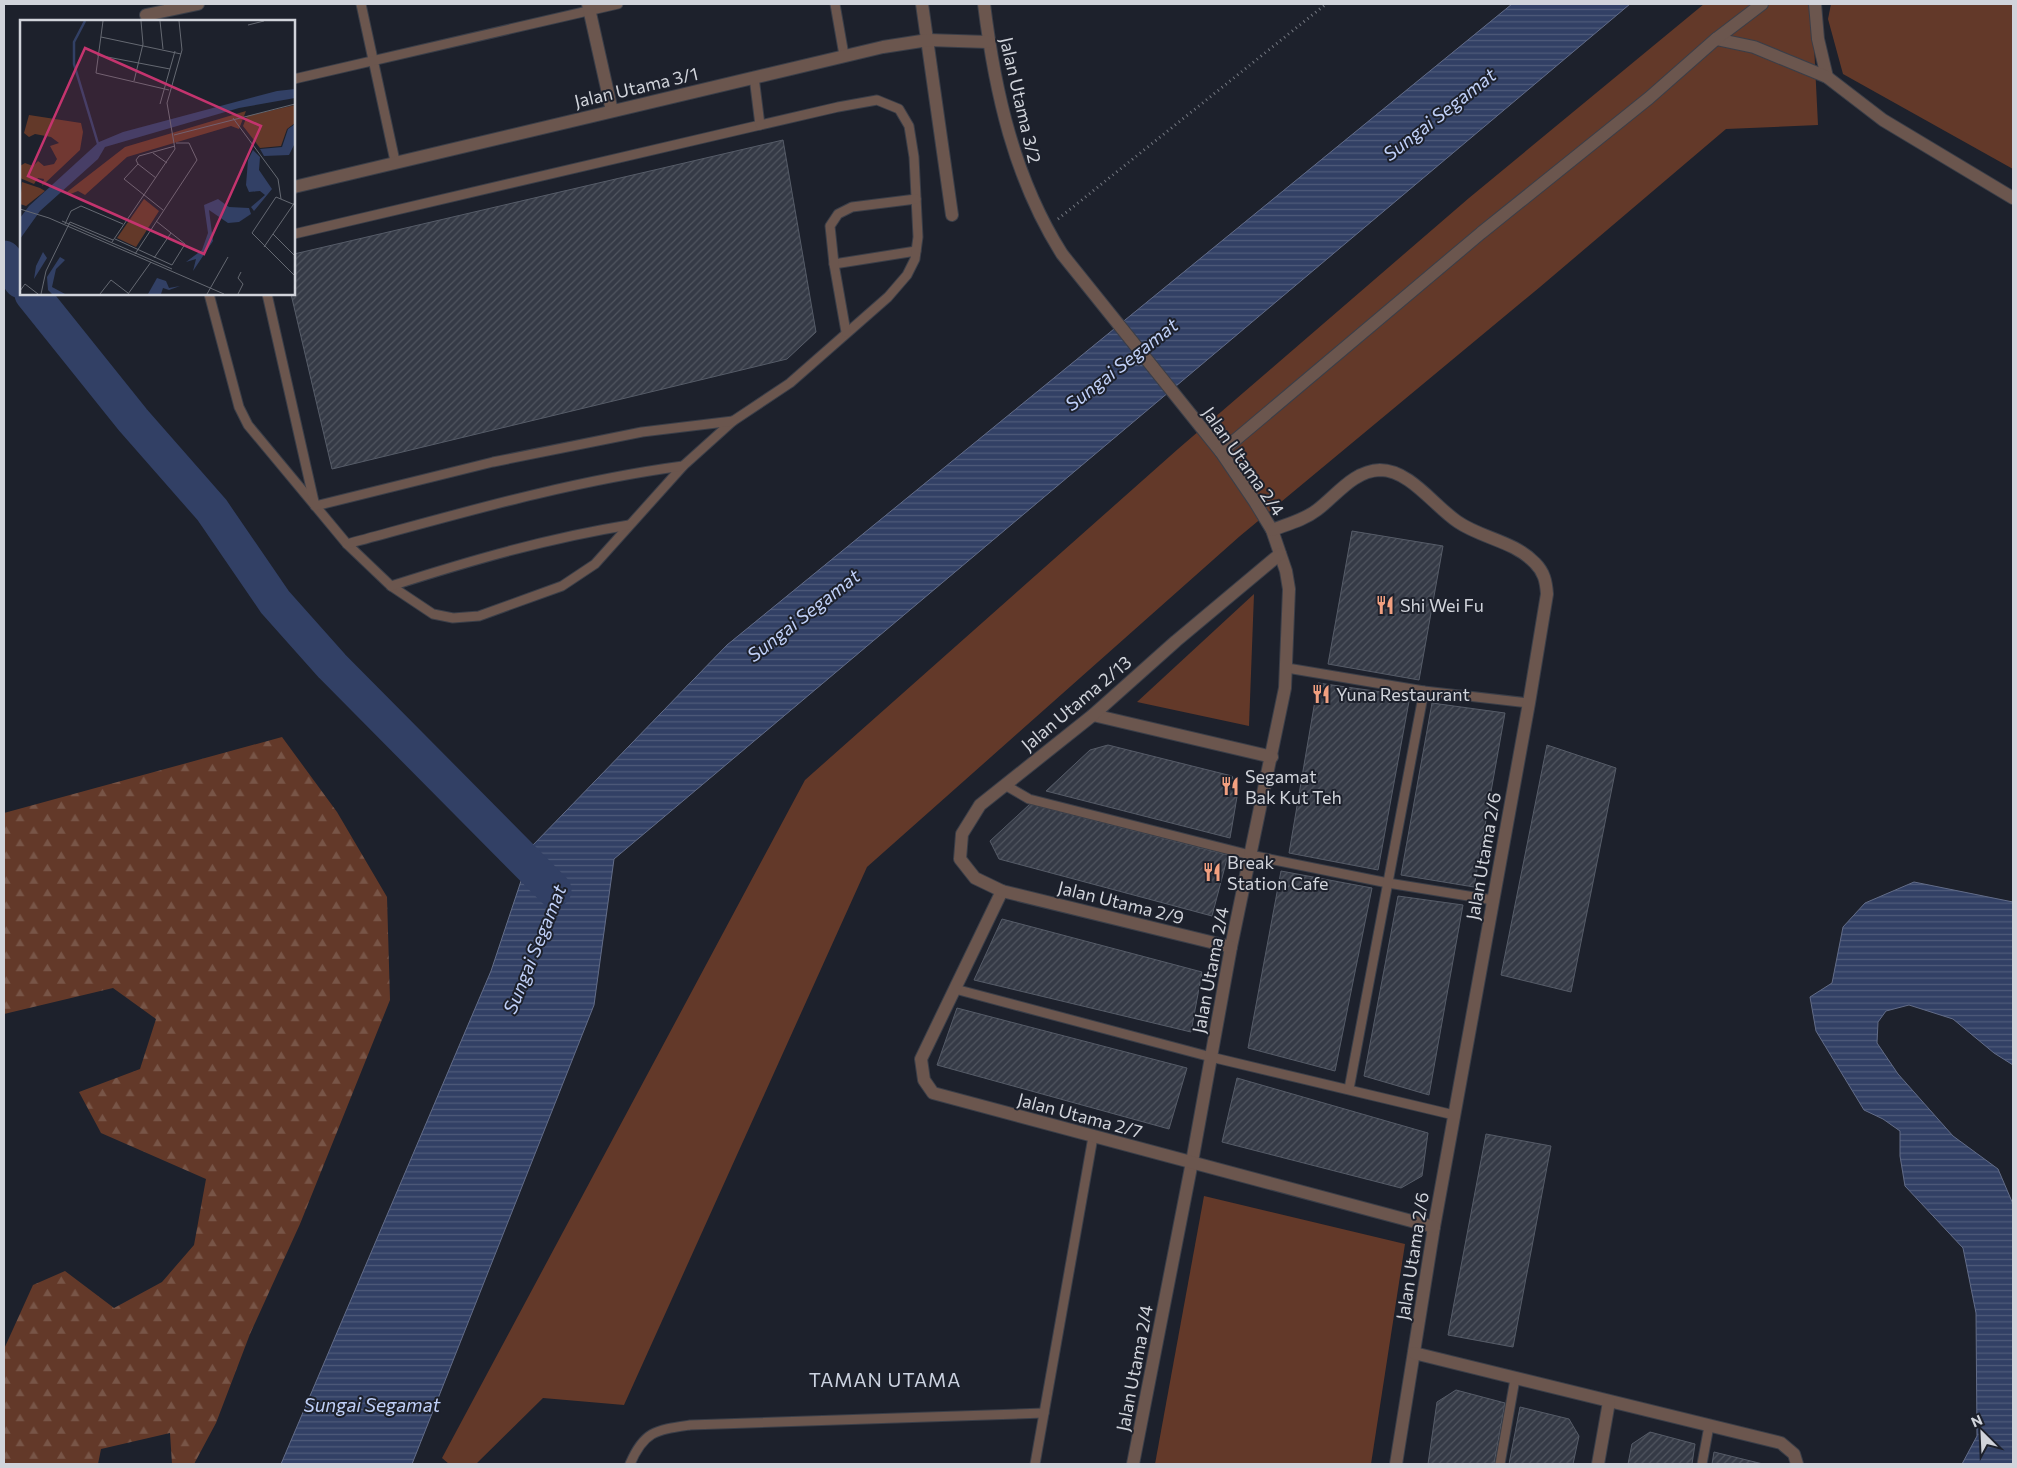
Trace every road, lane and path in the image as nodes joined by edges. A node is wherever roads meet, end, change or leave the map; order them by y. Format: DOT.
graph roads {
  1 [pos="198,4"];
  2 [pos="361,4"];
  3 [pos="618,4"];
  4 [pos="835,4"];
  5 [pos="922,4"];
  6 [pos="984,4"];
  7 [pos="1326,4"];
  8 [pos="1762,4"];
  9 [pos="1816,4"];
  10 [pos="589,7"];
  11 [pos="145,13"];
  12 [pos="1716,39"];
  13 [pos="928,40"];
  14 [pos="988,42"];
  15 [pos="844,55"];
  16 [pos="372,59"];
  17 [pos="754,77"];
  18 [pos="1827,77"];
  19 [pos="295,79"];
  20 [pos="612,111"];
  21 [pos="760,125"];
  22 [pos="395,161"];
  23 [pos="295,186"];
  24 [pos="2013,198"];
  25 [pos="916,199"];
  26 [pos="952,215"];
  27 [pos="1046,228"];
  28 [pos="295,234"];
  29 [pos="916,251"];
  30 [pos="1062,254"];
  31 [pos="834,264"];
  32 [pos="209,295"];
  33 [pos="268,295"];
  34 [pos="846,332"];
  35 [pos="733,421"];
  36 [pos="1221,452"];
  37 [pos="683,466"];
  38 [pos="315,506"];
  39 [pos="629,526"];
  40 [pos="1272,530"];
  41 [pos="347,544"];
  42 [pos="1280,554"];
  43 [pos="391,586"];
  44 [pos="1286,668"];
  45 [pos="1424,691"];
  46 [pos="1529,703"];
  47 [pos="1093,715"];
  48 [pos="1272,757"];
  49 [pos="1005,785"];
  50 [pos="1250,855"];
  51 [pos="1388,883"];
  52 [pos="1002,891"];
  53 [pos="1493,900"];
  54 [pos="1231,947"];
  55 [pos="955,988"];
  56 [pos="1212,1057"];
  57 [pos="1349,1090"];
  58 [pos="1454,1114"];
  59 [pos="1093,1137"];
  60 [pos="1192,1162"];
  61 [pos="1434,1227"];
  62 [pos="1414,1353"];
  63 [pos="1515,1379"];
  64 [pos="1609,1402"];
  65 [pos="1044,1412"];
  66 [pos="1709,1426"];
  67 [pos="630,1464"];
  68 [pos="1034,1464"];
  69 [pos="1133,1464"];
  70 [pos="1396,1464"];
  71 [pos="1500,1464"];
  72 [pos="1598,1464"];
  73 [pos="1702,1464"];
  74 [pos="1797,1464"];
  1 -- 11 [label="street"];
  2 -- 16 [label="lane"];
  3 -- 10 [label="lane"];
  4 -- 15 [label="lane"];
  5 -- 13 [label="street"];
  6 -- 14 [label="street, Jalan Utama 3/2"];
  7 -- 27 [label="path"];
  8 -- 12 [label="street"];
  9 -- 18 [label="street"];
  10 -- 16 [label="lane"];
  10 -- 20 [label="street"];
  12 -- 18 [label="street"];
  12 -- 36 [label="street"];
  13 -- 14 [label="street, Jalan Utama 3/1"];
  13 -- 15 [label="street, Jalan Utama 3/1"];
  13 -- 26 [label="street"];
  14 -- 27 [label="street, Jalan Utama 3/2"];
  15 -- 17 [label="street, Jalan Utama 3/1"];
  16 -- 19 [label="lane"];
  16 -- 22 [label="lane"];
  17 -- 20 [label="street, Jalan Utama 3/1"];
  17 -- 21 [label="lane"];
  18 -- 24 [label="street"];
  20 -- 22 [label="street, Jalan Utama 3/1"];
  21 -- 25 [label="lane"];
  21 -- 28 [label="lane"];
  22 -- 23 [label="street, Jalan Utama 3/1"];
  25 -- 29 [label="lane"];
  25 -- 31 [label="lane"];
  27 -- 30 [label="street, Jalan Utama 3/2"];
  29 -- 31 [label="lane"];
  29 -- 34 [label="lane"];
  30 -- 36 [label="street, Jalan Utama 2/4"];
  31 -- 34 [label="lane"];
  32 -- 38 [label="lane"];
  33 -- 38 [label="lane"];
  34 -- 35 [label="lane"];
  35 -- 37 [label="lane"];
  35 -- 38 [label="lane"];
  36 -- 40 [label="street, Jalan Utama 2/4"];
  37 -- 39 [label="lane"];
  37 -- 41 [label="lane"];
  38 -- 41 [label="lane"];
  39 -- 43 [label="lane"];
  39 -- 43 [label="lane"];
  40 -- 42 [label="street, Jalan Utama 2/4"];
  40 -- 46 [label="street, Jalan Utama 2/6"];
  41 -- 43 [label="lane"];
  42 -- 44 [label="street, Jalan Utama 2/4"];
  42 -- 47 [label="street, Jalan Utama 2/13"];
  44 -- 45 [label="lane"];
  44 -- 48 [label="street, Jalan Utama 2/4"];
  45 -- 46 [label="lane"];
  45 -- 51 [label="lane"];
  46 -- 53 [label="street, Jalan Utama 2/6"];
  47 -- 48 [label="street"];
  47 -- 49 [label="street, Jalan Utama 2/13"];
  48 -- 50 [label="street, Jalan Utama 2/4"];
  49 -- 50 [label="lane"];
  49 -- 52 [label="street, Jalan Utama 2/13"];
  50 -- 51 [label="lane"];
  50 -- 54 [label="street, Jalan Utama 2/4"];
  51 -- 53 [label="lane"];
  51 -- 57 [label="lane"];
  52 -- 54 [label="street, Jalan Utama 2/9"];
  52 -- 55 [label="street, Jalan Utama 2/7"];
  53 -- 58 [label="street, Jalan Utama 2/6"];
  54 -- 56 [label="street, Jalan Utama 2/4"];
  55 -- 56 [label="lane"];
  55 -- 59 [label="street, Jalan Utama 2/7"];
  56 -- 57 [label="lane"];
  56 -- 60 [label="street, Jalan Utama 2/4"];
  57 -- 58 [label="lane"];
  58 -- 61 [label="street, Jalan Utama 2/6"];
  59 -- 60 [label="street, Jalan Utama 2/7"];
  59 -- 65 [label="lane"];
  60 -- 61 [label="street, Jalan Utama 2/7"];
  60 -- 69 [label="street, Jalan Utama 2/4"];
  61 -- 62 [label="street, Jalan Utama 2/6"];
  62 -- 63 [label="street"];
  62 -- 70 [label="street, Jalan Utama 2/6"];
  63 -- 64 [label="street"];
  63 -- 71 [label="lane"];
  64 -- 66 [label="street"];
  64 -- 72 [label="street"];
  65 -- 67 [label="lane"];
  65 -- 68 [label="lane"];
  66 -- 73 [label="lane"];
  66 -- 74 [label="street"];
}
